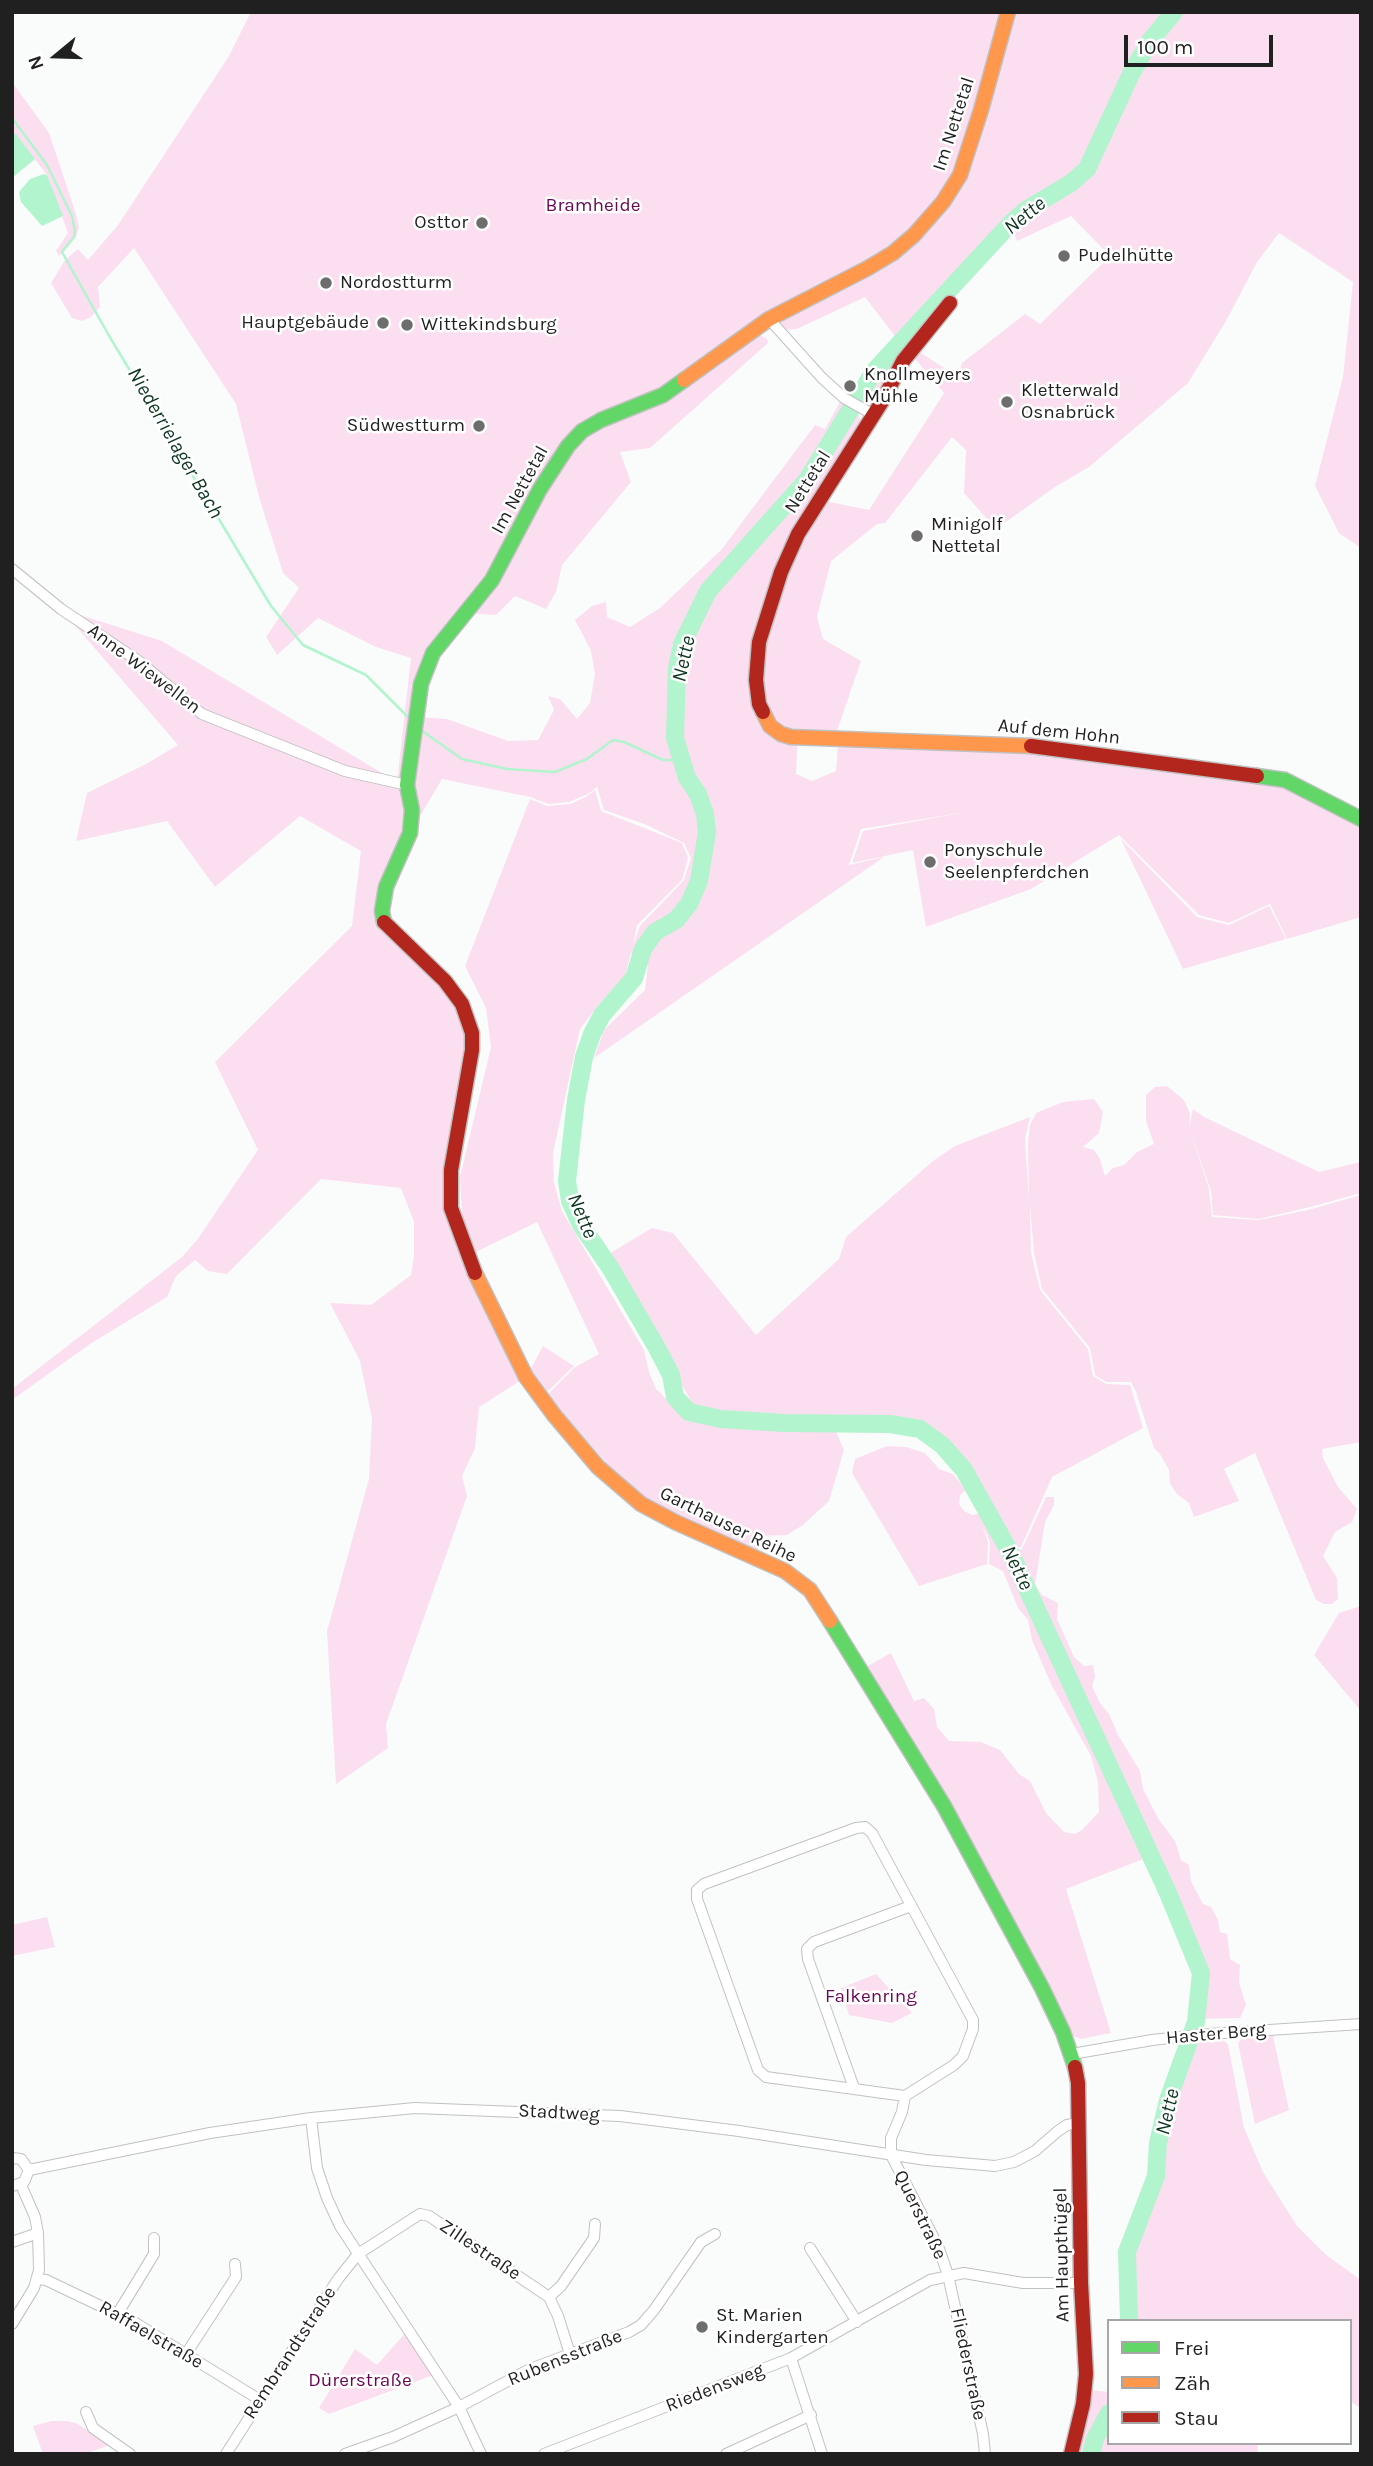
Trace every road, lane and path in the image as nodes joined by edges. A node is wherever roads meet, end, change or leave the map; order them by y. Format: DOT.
graph roads {
  1 [pos="1008,12"];
  2 [pos="950,303"];
  3 [pos="769,319"];
  4 [pos="867,411"];
  5 [pos="12,569"];
  6 [pos="759,704"];
  7 [pos="412,766"];
  8 [pos="407,785"];
  9 [pos="1361,819"];
  10 [pos="911,1906"];
  11 [pos="1361,2024"];
  12 [pos="1072,2054"];
  13 [pos="855,2088"];
  14 [pos="905,2096"];
  15 [pos="311,2118"];
  16 [pos="1079,2123"];
  17 [pos="891,2155"];
  18 [pos="12,2157"];
  19 [pos="29,2170"];
  20 [pos="16,2185"];
  21 [pos="595,2224"];
  22 [pos="38,2233"];
  23 [pos="715,2234"];
  24 [pos="155,2238"];
  25 [pos="12,2242"];
  26 [pos="810,2248"];
  27 [pos="358,2254"];
  28 [pos="234,2264"];
  29 [pos="948,2275"];
  30 [pos="38,2279"];
  31 [pos="1081,2283"];
  32 [pos="549,2297"];
  33 [pos="118,2313"];
  34 [pos="857,2322"];
  35 [pos="12,2324"];
  36 [pos="186,2354"];
  37 [pos="570,2354"];
  38 [pos="791,2358"];
  39 [pos="260,2400"];
  40 [pos="459,2407"];
  41 [pos="86,2412"];
  42 [pos="811,2415"];
  43 [pos="130,2454"];
  44 [pos="226,2454"];
  45 [pos="345,2454"];
  46 [pos="481,2454"];
  47 [pos="544,2454"];
  48 [pos="726,2454"];
  49 [pos="822,2454"];
  50 [pos="985,2454"];
  51 [pos="1071,2454"];
  1 -- 3 [label="street, Im Nettetal"];
  2 -- 4 [label="street, Nettetal"];
  3 -- 4 [label="street"];
  3 -- 7 [label="street, Im Nettetal"];
  4 -- 6 [label="street, Nettetal"];
  5 -- 8 [label="street, Anne Wiewellen"];
  6 -- 9 [label="street, Auf dem Hohn"];
  7 -- 8 [label="street, Garthauser Reihe"];
  8 -- 12 [label="street, Garthauser Reihe"];
  10 -- 13 [label="street"];
  10 -- 13 [label="street"];
  10 -- 14 [label="street"];
  11 -- 12 [label="street, Haster Berg"];
  12 -- 16 [label="street, Am Haupthügel"];
  13 -- 14 [label="street"];
  14 -- 17 [label="street"];
  15 -- 17 [label="street, Stadtweg"];
  15 -- 19 [label="street, Stadtweg"];
  15 -- 27 [label="street"];
  16 -- 17 [label="street, Stadtweg"];
  16 -- 31 [label="street, Am Haupthügel"];
  17 -- 29 [label="street, Querstraße"];
  18 -- 19 [label="street"];
  19 -- 20 [label="street"];
  20 -- 22 [label="street"];
  21 -- 32 [label="street"];
  22 -- 25 [label="street"];
  22 -- 30 [label="street"];
  23 -- 37 [label="street, Rubensstraße"];
  24 -- 33 [label="street"];
  26 -- 34 [label="street"];
  27 -- 32 [label="street, Zillestraße"];
  27 -- 39 [label="street, Rembrandtstraße"];
  27 -- 40 [label="street"];
  28 -- 36 [label="street"];
  29 -- 31 [label="street, Riedensweg"];
  29 -- 34 [label="street, Riedensweg"];
  29 -- 50 [label="street, Fliederstraße"];
  30 -- 33 [label="street, Raffaelstraße"];
  30 -- 35 [label="street"];
  31 -- 51 [label="street, Am Haupthügel"];
  32 -- 37 [label="street"];
  33 -- 36 [label="street, Raffaelstraße"];
  34 -- 38 [label="street, Riedensweg"];
  36 -- 39 [label="street, Raffaelstraße"];
  37 -- 40 [label="street, Rubensstraße"];
  38 -- 42 [label="street"];
  38 -- 47 [label="street, Riedensweg"];
  39 -- 44 [label="street, Rembrandtstraße"];
  40 -- 45 [label="street, Rubensstraße"];
  40 -- 46 [label="street"];
  41 -- 43 [label="street"];
  42 -- 48 [label="street"];
  42 -- 49 [label="street"];
}
